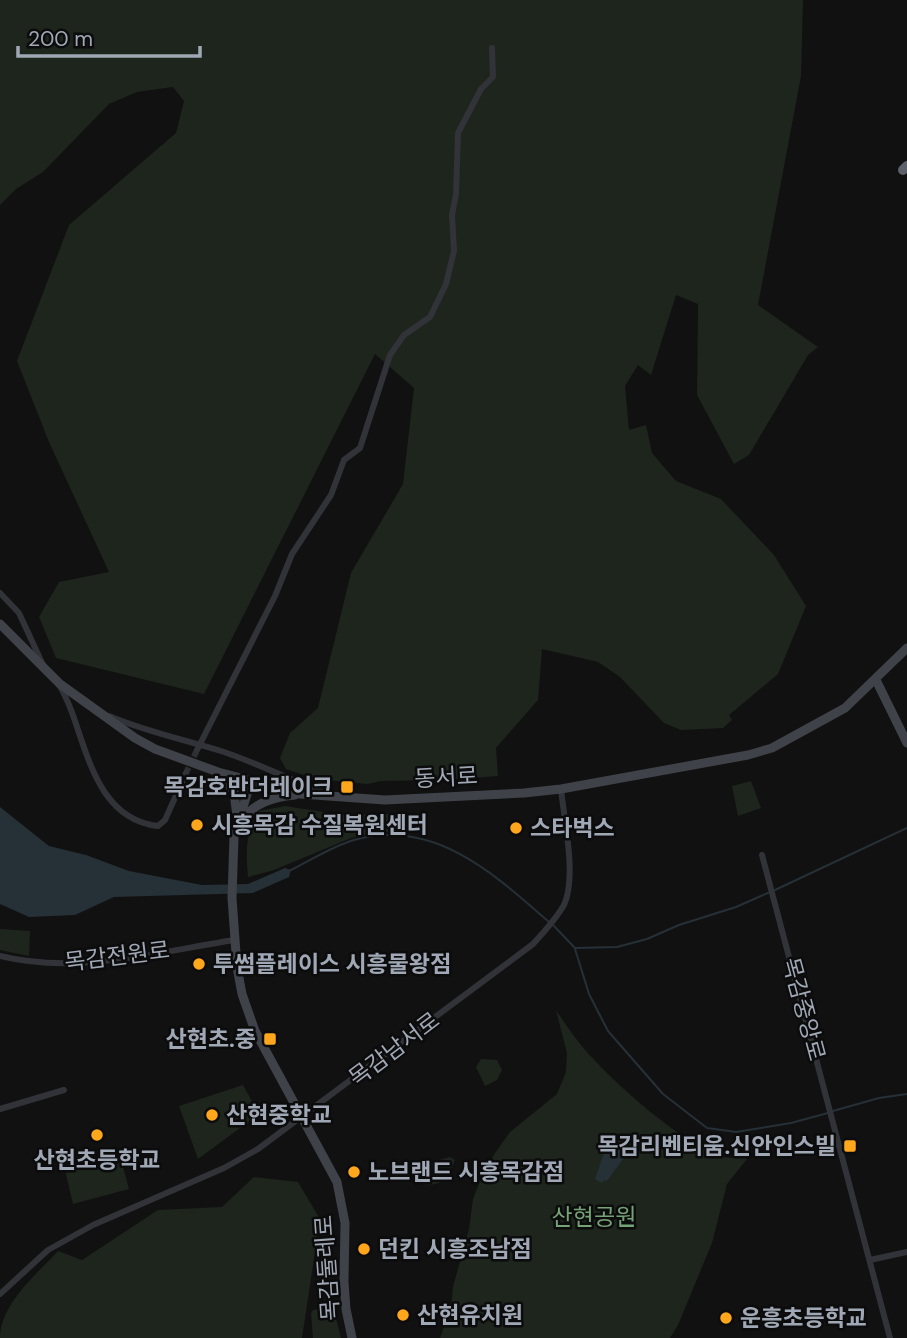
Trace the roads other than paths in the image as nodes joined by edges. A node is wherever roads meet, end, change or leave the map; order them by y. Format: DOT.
graph roads {
  1 [pos="492,48"];
  2 [pos="0,593"];
  3 [pos="0,624"];
  4 [pos="907,649"];
  5 [pos="45,670"];
  6 [pos="877,680"];
  7 [pos="60,684"];
  8 [pos="92,709"];
  9 [pos="907,743"];
  10 [pos="198,747"];
  11 [pos="218,772"];
  12 [pos="186,773"];
  13 [pos="251,781"];
  14 [pos="561,789"];
  15 [pos="300,794"];
  16 [pos="334,797"];
  17 [pos="234,836"];
  18 [pos="762,855"];
  19 [pos="234,940"];
  20 [pos="0,956"];
  21 [pos="64,1090"];
  22 [pos="0,1109"];
  23 [pos="301,1117"];
  24 [pos="907,1252"];
  25 [pos="870,1260"];
  26 [pos="0,1294"];
  27 [pos="352,1338"];
  28 [pos="890,1338"];
  1 -- 10 [label="street"];
  2 -- 5 [label="street"];
  3 -- 5 [label="main road, 동서로"];
  4 -- 6 [label="main road, 동서로"];
  5 -- 7 [label="main road, 동서로"];
  6 -- 9 [label="main road"];
  6 -- 14 [label="main road, 동서로"];
  7 -- 8 [label="main road, 동서로"];
  7 -- 12 [label="street"];
  8 -- 10 [label="street"];
  8 -- 11 [label="main road, 동서로"];
  10 -- 16 [label="street"];
  11 -- 13 [label="main road, 동서로"];
  11 -- 17 [label="main road"];
  13 -- 15 [label="main road, 동서로"];
  13 -- 17 [label="main road"];
  14 -- 16 [label="main road, 동서로"];
  14 -- 23 [label="street, 목감남서로"];
  15 -- 16 [label="main road, 동서로"];
  15 -- 17 [label="main road"];
  17 -- 19 [label="main road, 목감둘레로"];
  18 -- 25 [label="street, 목감중앙로"];
  19 -- 20 [label="street, 목감전원로"];
  19 -- 23 [label="main road, 목감둘레로"];
  21 -- 22 [label="street"];
  23 -- 26 [label="street, 목감남서로"];
  23 -- 27 [label="main road, 목감둘레로"];
  24 -- 25 [label="street"];
  25 -- 28 [label="street"];
}
